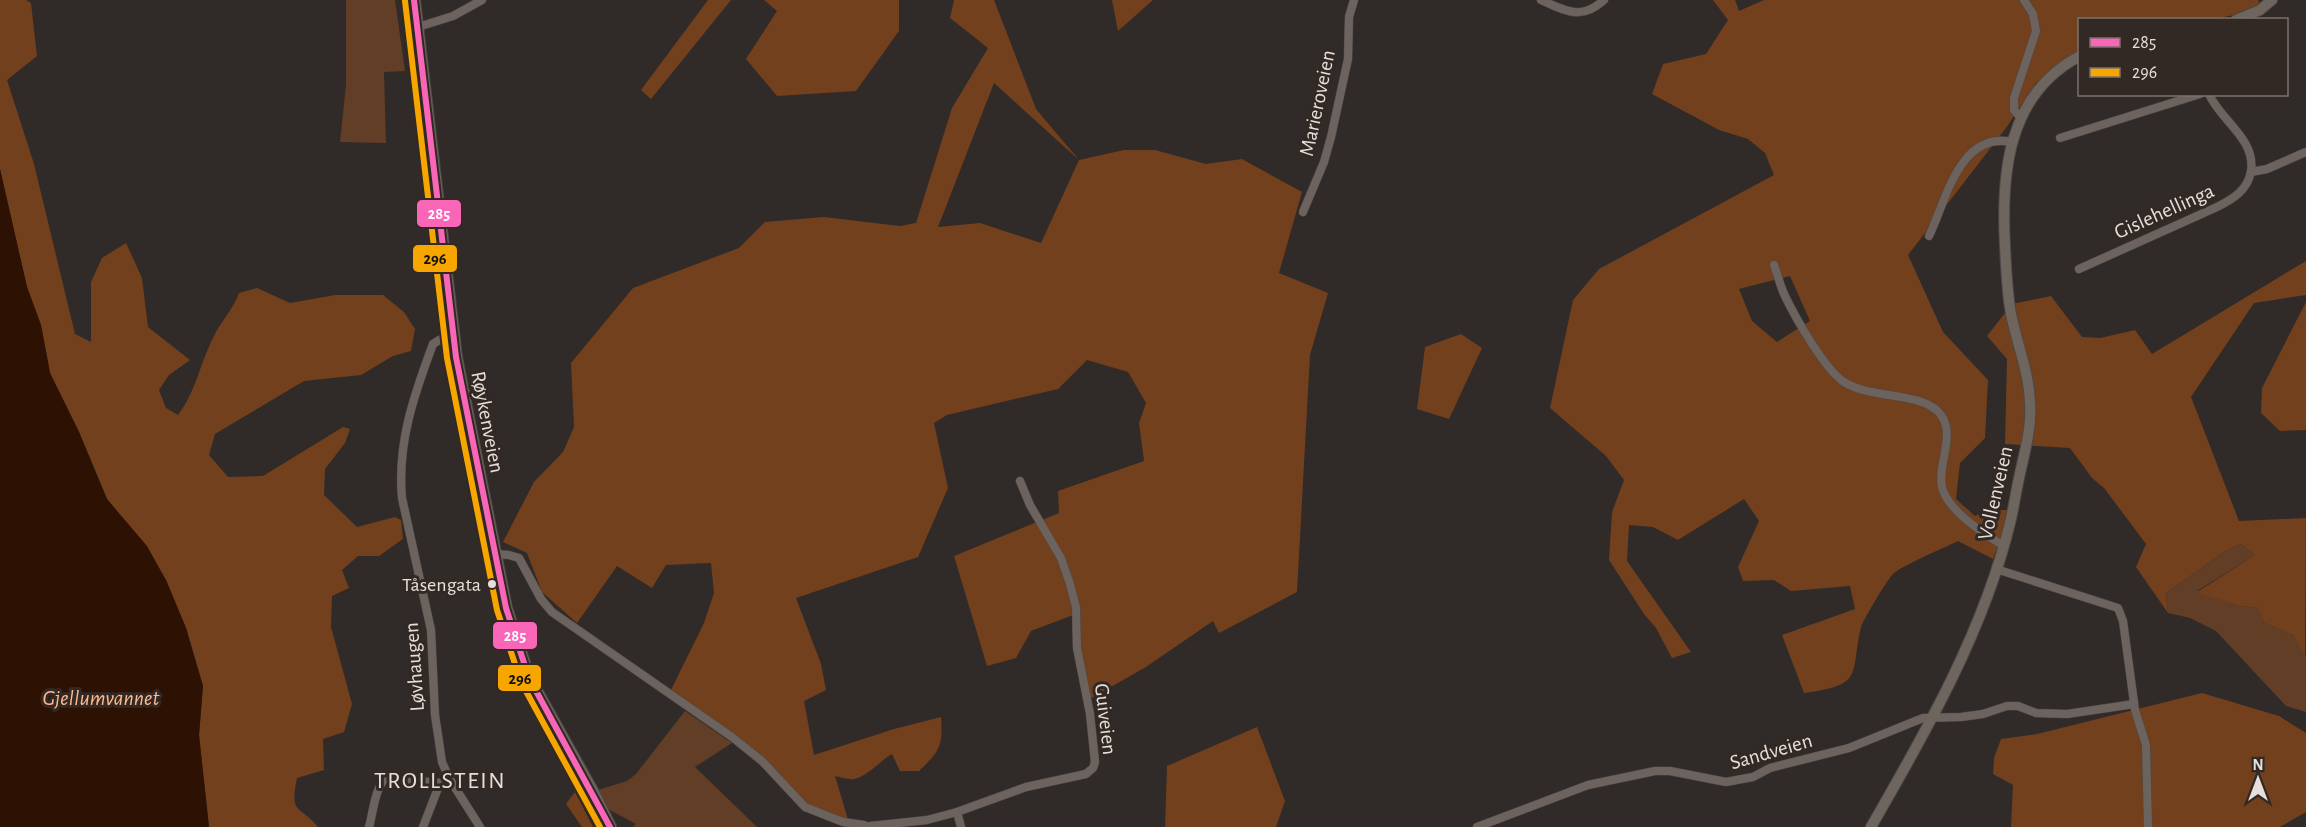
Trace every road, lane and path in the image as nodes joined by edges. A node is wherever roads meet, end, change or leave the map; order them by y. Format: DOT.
graph roads {
  1 [pos="414,0"];
  2 [pos="482,0"];
  3 [pos="1354,0"];
  4 [pos="1541,0"];
  5 [pos="1604,0"];
  6 [pos="2024,0"];
  7 [pos="2272,0"];
  8 [pos="2241,18"];
  9 [pos="418,27"];
  10 [pos="2078,57"];
  11 [pos="2194,96"];
  12 [pos="2210,96"];
  13 [pos="2021,118"];
  14 [pos="2060,138"];
  15 [pos="2012,142"];
  16 [pos="2306,152"];
  17 [pos="2251,172"];
  18 [pos="1303,212"];
  19 [pos="1929,236"];
  20 [pos="1774,265"];
  21 [pos="2079,268"];
  22 [pos="453,335"];
  23 [pos="1020,481"];
  24 [pos="2004,546"];
  25 [pos="495,554"];
  26 [pos="1996,569"];
  27 [pos="2134,704"];
  28 [pos="1934,716"];
  29 [pos="449,778"];
  30 [pos="440,783"];
  31 [pos="957,812"];
  32 [pos="862,826"];
  33 [pos="369,827"];
  34 [pos="423,827"];
  35 [pos="480,827"];
  36 [pos="610,827"];
  37 [pos="961,827"];
  38 [pos="1478,827"];
  39 [pos="1871,827"];
  40 [pos="2148,827"];
  1 -- 9 [label="main road, Røykenveien"];
  2 -- 9 [label="street"];
  3 -- 18 [label="street, Marieroveien"];
  4 -- 5 [label="street"];
  6 -- 13 [label="street"];
  7 -- 8 [label="main road"];
  9 -- 22 [label="main road, Røykenveien"];
  10 -- 13 [label="main road, Vollenveien"];
  11 -- 14 [label="street"];
  12 -- 17 [label="street"];
  13 -- 15 [label="main road, Vollenveien"];
  15 -- 19 [label="street"];
  15 -- 24 [label="main road, Vollenveien"];
  16 -- 17 [label="street"];
  17 -- 21 [label="street, Gislehellinga"];
  20 -- 24 [label="street"];
  22 -- 25 [label="main road, Røykenveien"];
  22 -- 29 [label="street, Løvhaugen"];
  23 -- 31 [label="street, Guiveien"];
  24 -- 26 [label="main road, Vollenveien"];
  25 -- 32 [label="street"];
  25 -- 36 [label="main road, Røykenveien"];
  26 -- 27 [label="street"];
  26 -- 28 [label="main road, Vollenveien"];
  27 -- 28 [label="street, Sandveien"];
  27 -- 40 [label="street"];
  28 -- 38 [label="street, Sandveien"];
  28 -- 39 [label="main road, Vollenveien"];
  29 -- 30 [label="street"];
  29 -- 35 [label="street, Løvhaugen"];
  30 -- 33 [label="street"];
  30 -- 34 [label="street"];
  31 -- 32 [label="street, Guiveien"];
  31 -- 37 [label="street"];
}
